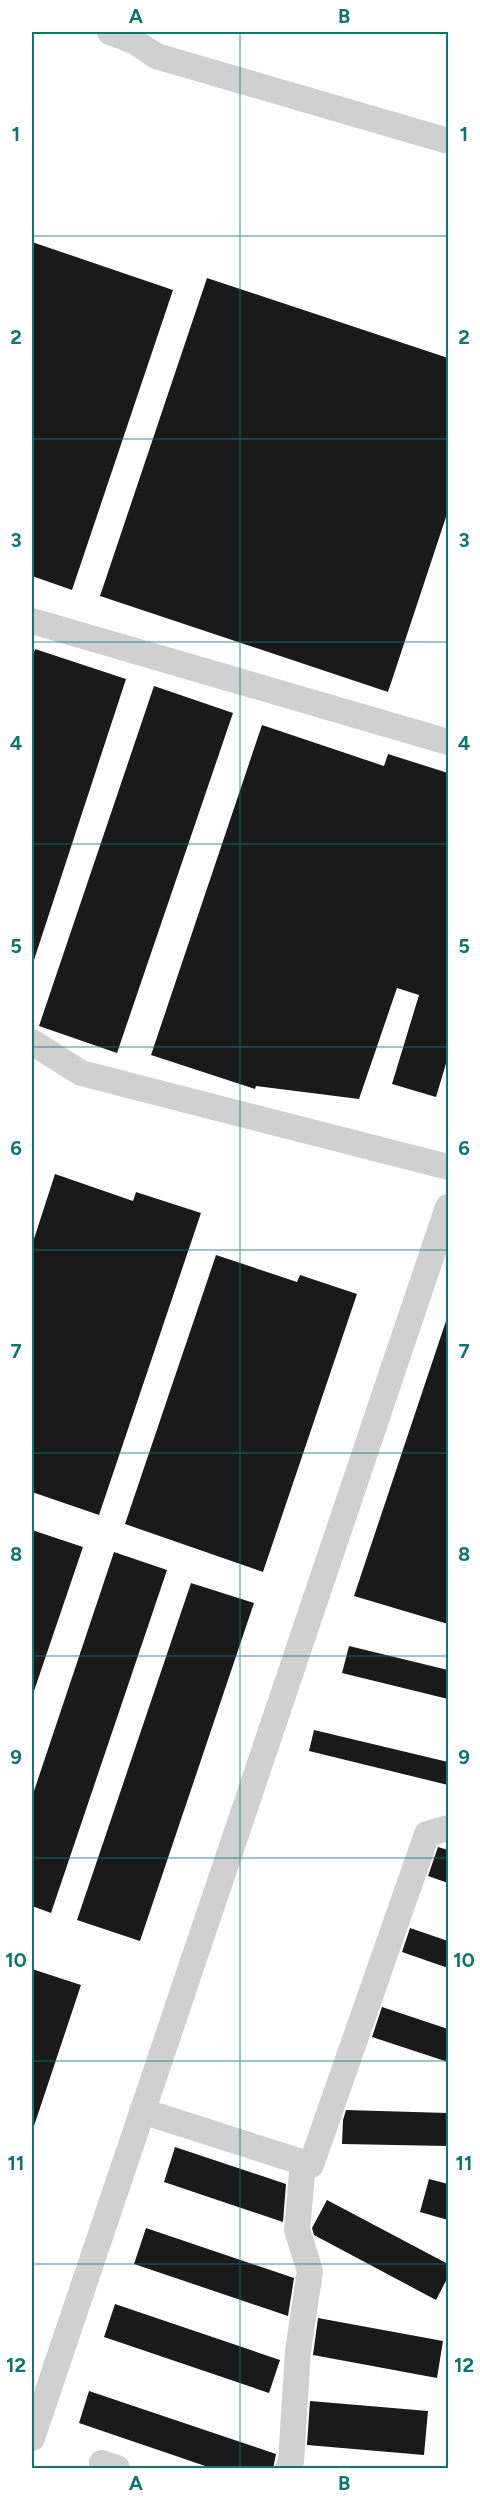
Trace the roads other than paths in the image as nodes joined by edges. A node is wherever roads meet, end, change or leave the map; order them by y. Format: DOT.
graph roads {
  1 [pos="110,32"];
  2 [pos="448,141"];
  3 [pos="32,621"];
  4 [pos="448,742"];
  5 [pos="32,1042"];
  6 [pos="448,1167"];
  7 [pos="448,1207"];
  8 [pos="448,1828"];
  9 [pos="142,2110"];
  10 [pos="303,2162"];
  11 [pos="32,2438"];
  12 [pos="288,2469"];
  1 -- 2 [label="street"];
  3 -- 4 [label="street"];
  5 -- 6 [label="street"];
  7 -- 9 [label="street"];
  8 -- 10 [label="street"];
  9 -- 10 [label="street"];
  9 -- 11 [label="street"];
  10 -- 12 [label="street"];
}
